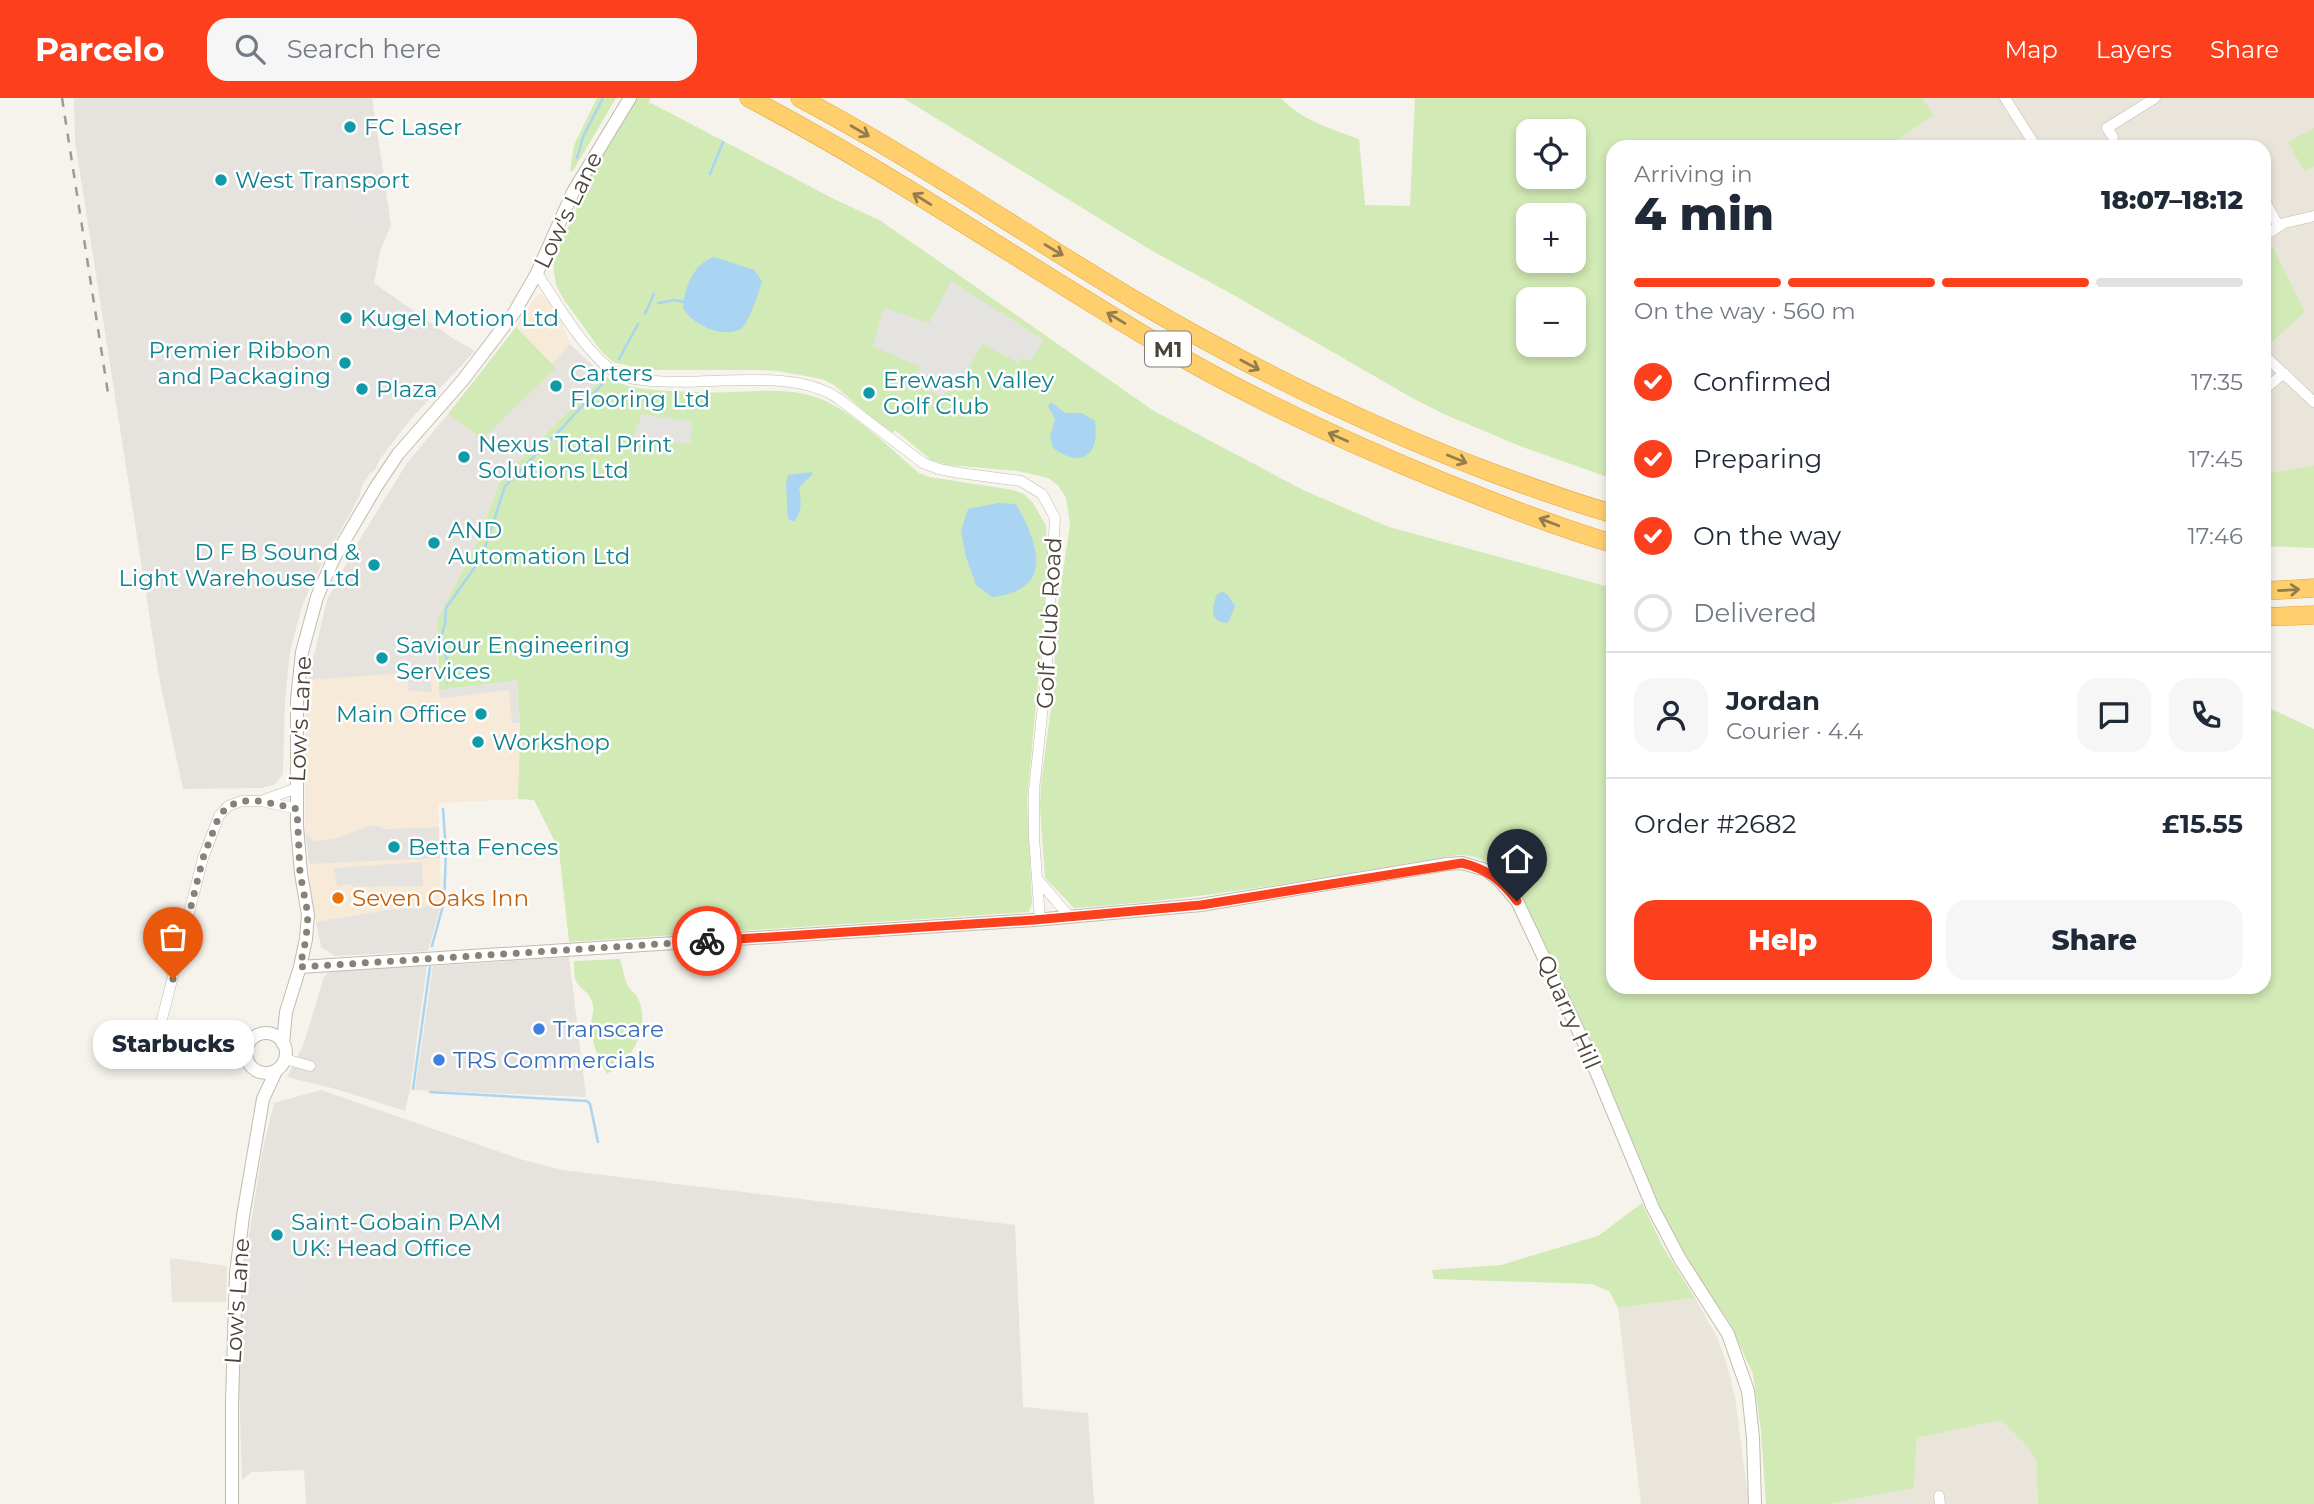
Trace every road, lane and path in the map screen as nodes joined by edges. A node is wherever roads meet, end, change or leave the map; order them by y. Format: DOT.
graph roads {
  1 [pos="630,98"];
  2 [pos="749,98"];
  3 [pos="800,98"];
  4 [pos="2005,98"];
  5 [pos="2155,98"];
  6 [pos="2113,137"];
  7 [pos="2032,140"];
  8 [pos="2271,212"];
  9 [pos="2314,216"];
  10 [pos="2278,225"];
  11 [pos="2271,230"];
  12 [pos="537,273"];
  13 [pos="2271,361"];
  14 [pos="2284,373"];
  15 [pos="2271,384"];
  16 [pos="2314,401"];
  17 [pos="1606,511"];
  18 [pos="1606,542"];
  19 [pos="2314,588"];
  20 [pos="2271,591"];
  21 [pos="2314,615"];
  22 [pos="2271,617"];
  23 [pos="297,788"];
  24 [pos="261,801"];
  25 [pos="297,809"];
  26 [pos="1037,880"];
  27 [pos="1070,917"];
  28 [pos="1040,920"];
  29 [pos="300,967"];
  30 [pos="286,1012"];
  31 [pos="260,1035"];
  32 [pos="226,1042"];
  33 [pos="283,1044"];
  34 [pos="246,1058"];
  35 [pos="285,1059"];
  36 [pos="310,1066"];
  37 [pos="276,1071"];
  38 [pos="257,1072"];
  39 [pos="263,1099"];
  40 [pos="232,1504"];
  41 [pos="1755,1504"];
  1 -- 12 [label="street, Low's Lane"];
  18 -- 2 [label="highway, M1, one-way"];
  3 -- 17 [label="highway, M1, one-way"];
  4 -- 7 [label="street"];
  5 -- 6 [label="street"];
  8 -- 10 [label="street"];
  9 -- 10 [label="street"];
  10 -- 11 [label="street"];
  12 -- 23 [label="street, Low's Lane"];
  12 -- 26 [label="street, Golf Club Road"];
  13 -- 14 [label="street"];
  14 -- 15 [label="street"];
  14 -- 16 [label="street"];
  20 -- 19 [label="highway, one-way"];
  21 -- 22 [label="highway"];
  23 -- 24 [label="street"];
  23 -- 25 [label="street, Low's Lane"];
  24 -- 25 [label="street"];
  24 -- 32 [label="street"];
  25 -- 29 [label="street, Low's Lane"];
  26 -- 27 [label="street"];
  26 -- 28 [label="street, Golf Club Road"];
  27 -- 28 [label="street, Quarry Hill"];
  27 -- 41 [label="street, Quarry Hill"];
  28 -- 29 [label="street, Quarry Hill"];
  29 -- 30 [label="street, Low's Lane"];
  30 -- 31 [label="street, Low's Lane"];
  30 -- 33 [label="street, Low's Lane"];
  31 -- 32 [label="street"];
  31 -- 33 [label="street"];
  31 -- 34 [label="street, Low's Lane"];
  32 -- 34 [label="street"];
  33 -- 35 [label="street, Low's Lane"];
  34 -- 38 [label="street, Low's Lane"];
  35 -- 36 [label="street"];
  35 -- 37 [label="street, Low's Lane"];
  37 -- 38 [label="street"];
  37 -- 39 [label="street, Low's Lane"];
  38 -- 39 [label="street, Low's Lane"];
  39 -- 40 [label="street, Low's Lane"];
}
